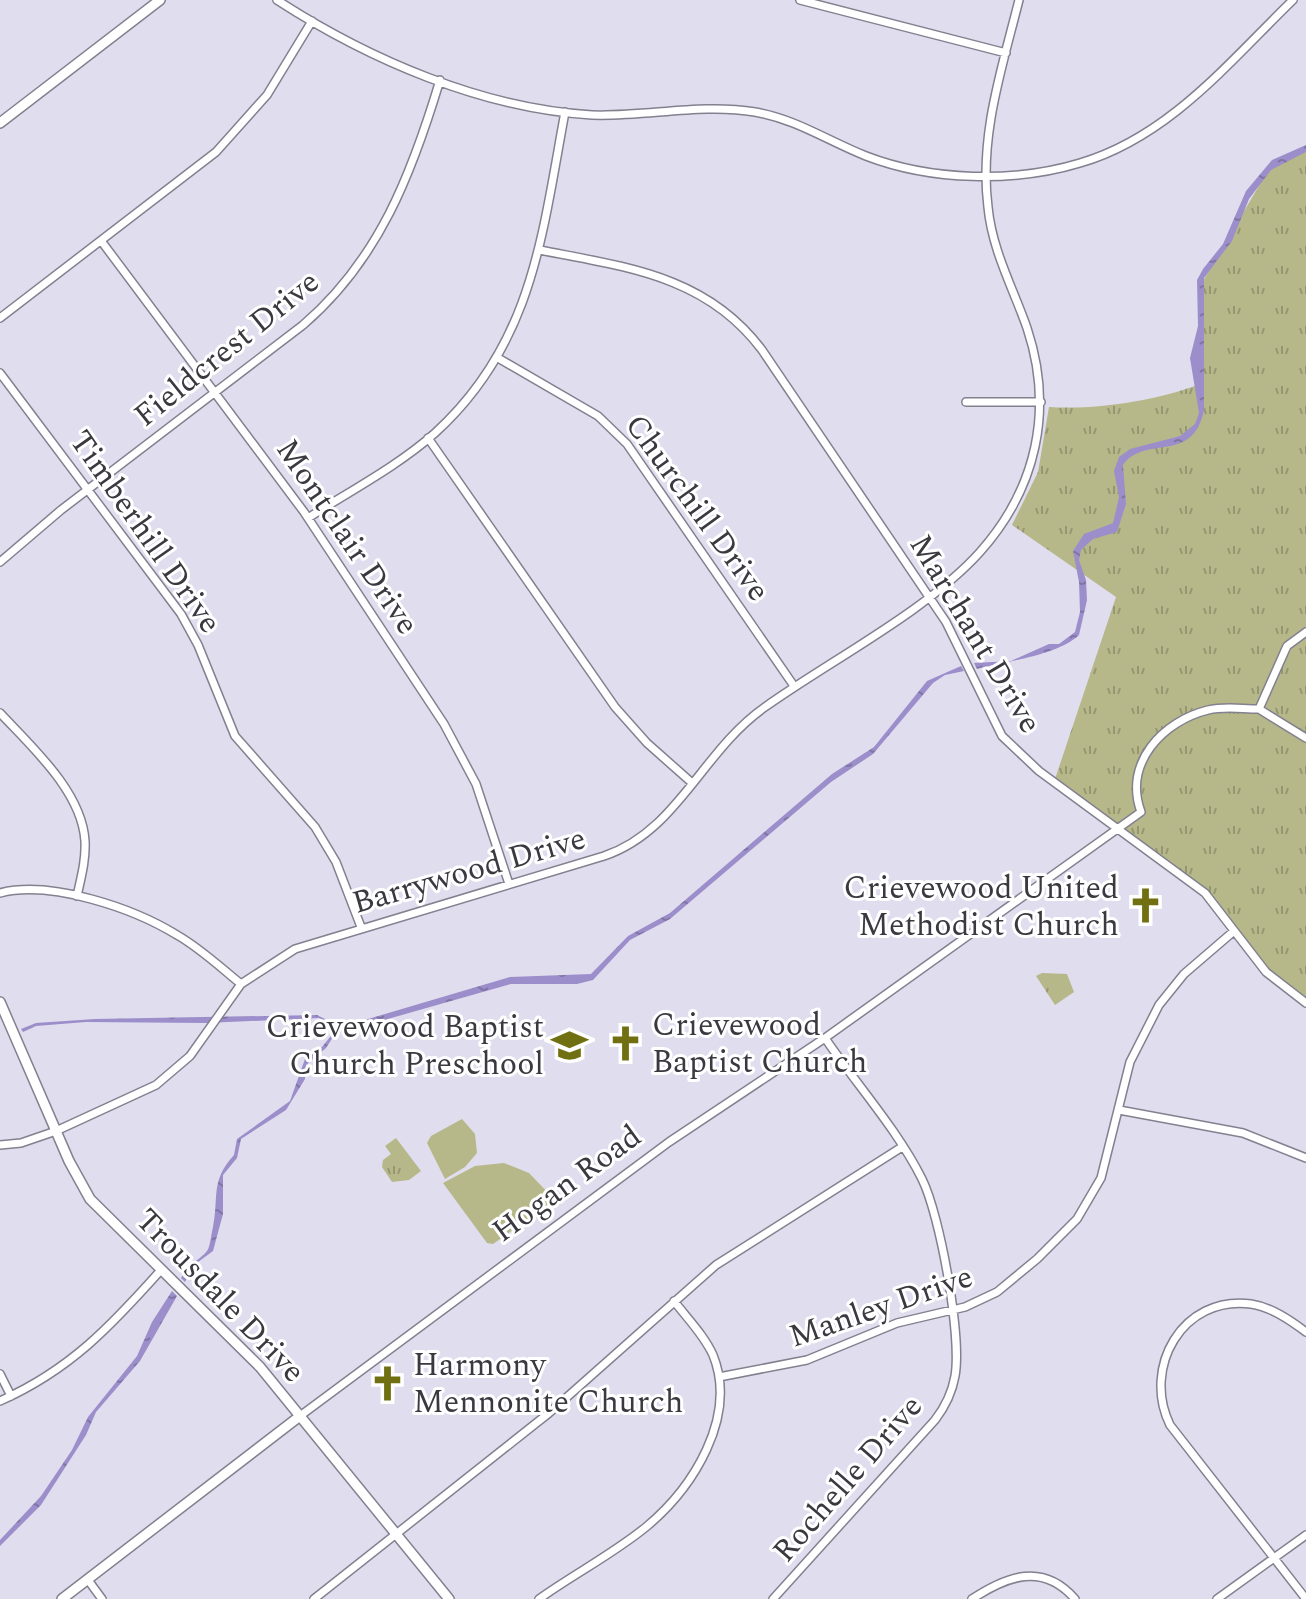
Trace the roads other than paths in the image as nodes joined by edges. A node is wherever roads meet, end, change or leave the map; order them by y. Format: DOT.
graph roads {
  1 [pos="160,0"];
  2 [pos="277,0"];
  3 [pos="800,0"];
  4 [pos="1019,0"];
  5 [pos="1293,0"];
  6 [pos="312,21"];
  7 [pos="1006,53"];
  8 [pos="440,80"];
  9 [pos="565,112"];
  10 [pos="0,123"];
  11 [pos="985,175"];
  12 [pos="102,242"];
  13 [pos="540,250"];
  14 [pos="0,318"];
  15 [pos="498,358"];
  16 [pos="0,373"];
  17 [pos="215,392"];
  18 [pos="966,402"];
  19 [pos="1041,402"];
  20 [pos="428,438"];
  21 [pos="89,489"];
  22 [pos="308,518"];
  23 [pos="0,562"];
  24 [pos="929,596"];
  25 [pos="1306,632"];
  26 [pos="794,686"];
  27 [pos="1259,709"];
  28 [pos="0,713"];
  29 [pos="1306,738"];
  30 [pos="691,782"];
  31 [pos="1114,828"];
  32 [pos="509,884"];
  33 [pos="0,893"];
  34 [pos="77,896"];
  35 [pos="361,927"];
  36 [pos="1234,931"];
  37 [pos="241,984"];
  38 [pos="0,1002"];
  39 [pos="1306,1003"];
  40 [pos="825,1038"];
  41 [pos="1119,1110"];
  42 [pos="56,1131"];
  43 [pos="0,1145"];
  44 [pos="902,1147"];
  45 [pos="1306,1158"];
  46 [pos="161,1270"];
  47 [pos="674,1301"];
  48 [pos="951,1310"];
  49 [pos="1306,1332"];
  50 [pos="0,1374"];
  51 [pos="719,1377"];
  52 [pos="11,1396"];
  53 [pos="0,1401"];
  54 [pos="300,1416"];
  55 [pos="394,1534"];
  56 [pos="1306,1535"];
  57 [pos="1274,1558"];
  58 [pos="88,1580"];
  59 [pos="62,1599"];
  60 [pos="102,1599"];
  61 [pos="314,1599"];
  62 [pos="449,1599"];
  63 [pos="539,1599"];
  64 [pos="773,1599"];
  65 [pos="972,1599"];
  66 [pos="1075,1599"];
  67 [pos="1217,1599"];
  68 [pos="1306,1599"];
  1 -- 10 [label="street"];
  2 -- 6 [label="street"];
  3 -- 7 [label="street"];
  4 -- 7 [label="street, Barrywood Drive"];
  5 -- 11 [label="street"];
  6 -- 8 [label="street"];
  6 -- 12 [label="street"];
  7 -- 11 [label="street, Barrywood Drive"];
  8 -- 9 [label="street"];
  8 -- 17 [label="street, Fieldcrest Drive"];
  9 -- 11 [label="street"];
  9 -- 13 [label="street"];
  11 -- 19 [label="street, Barrywood Drive"];
  12 -- 14 [label="street"];
  12 -- 17 [label="street, Montclair Drive"];
  13 -- 15 [label="street"];
  13 -- 24 [label="street, Marchant Drive"];
  15 -- 20 [label="street"];
  15 -- 26 [label="street, Churchill Drive"];
  16 -- 21 [label="street, Timberhill Drive"];
  17 -- 21 [label="street, Fieldcrest Drive"];
  17 -- 22 [label="street, Montclair Drive"];
  18 -- 19 [label="street"];
  19 -- 24 [label="street, Barrywood Drive"];
  20 -- 22 [label="street"];
  20 -- 30 [label="street"];
  21 -- 23 [label="street, Fieldcrest Drive"];
  21 -- 35 [label="street, Timberhill Drive"];
  22 -- 32 [label="street, Montclair Drive"];
  24 -- 26 [label="street, Barrywood Drive"];
  24 -- 31 [label="street, Marchant Drive"];
  25 -- 27 [label="street"];
  26 -- 30 [label="street, Barrywood Drive"];
  27 -- 29 [label="street"];
  27 -- 31 [label="street, Hogan Road"];
  28 -- 34 [label="street"];
  30 -- 32 [label="street, Barrywood Drive"];
  31 -- 36 [label="street, Marchant Drive"];
  31 -- 40 [label="street, Hogan Road"];
  32 -- 35 [label="street, Barrywood Drive"];
  33 -- 34 [label="street"];
  34 -- 37 [label="street"];
  35 -- 37 [label="street, Barrywood Drive"];
  36 -- 39 [label="street, Marchant Drive"];
  36 -- 41 [label="street, Manley Drive"];
  37 -- 42 [label="street, Barrywood Drive"];
  38 -- 42 [label="street, Trousdale Drive"];
  40 -- 44 [label="street, Rochelle Drive"];
  40 -- 54 [label="street, Hogan Road"];
  41 -- 45 [label="street"];
  41 -- 48 [label="street, Manley Drive"];
  42 -- 43 [label="street, Barrywood Drive"];
  42 -- 46 [label="street, Trousdale Drive"];
  44 -- 47 [label="street"];
  44 -- 48 [label="street, Rochelle Drive"];
  46 -- 52 [label="street"];
  46 -- 54 [label="street, Trousdale Drive"];
  47 -- 51 [label="street"];
  47 -- 55 [label="street"];
  48 -- 51 [label="street, Manley Drive"];
  48 -- 64 [label="street, Rochelle Drive"];
  49 -- 57 [label="street"];
  50 -- 52 [label="street"];
  51 -- 63 [label="street"];
  52 -- 53 [label="street"];
  54 -- 55 [label="street, Trousdale Drive"];
  54 -- 58 [label="street, Hogan Road"];
  55 -- 61 [label="street"];
  55 -- 62 [label="street, Trousdale Drive"];
  56 -- 57 [label="street"];
  57 -- 67 [label="street"];
  57 -- 68 [label="street"];
  58 -- 59 [label="street, Hogan Road"];
  58 -- 60 [label="street"];
  65 -- 66 [label="street"];
}
